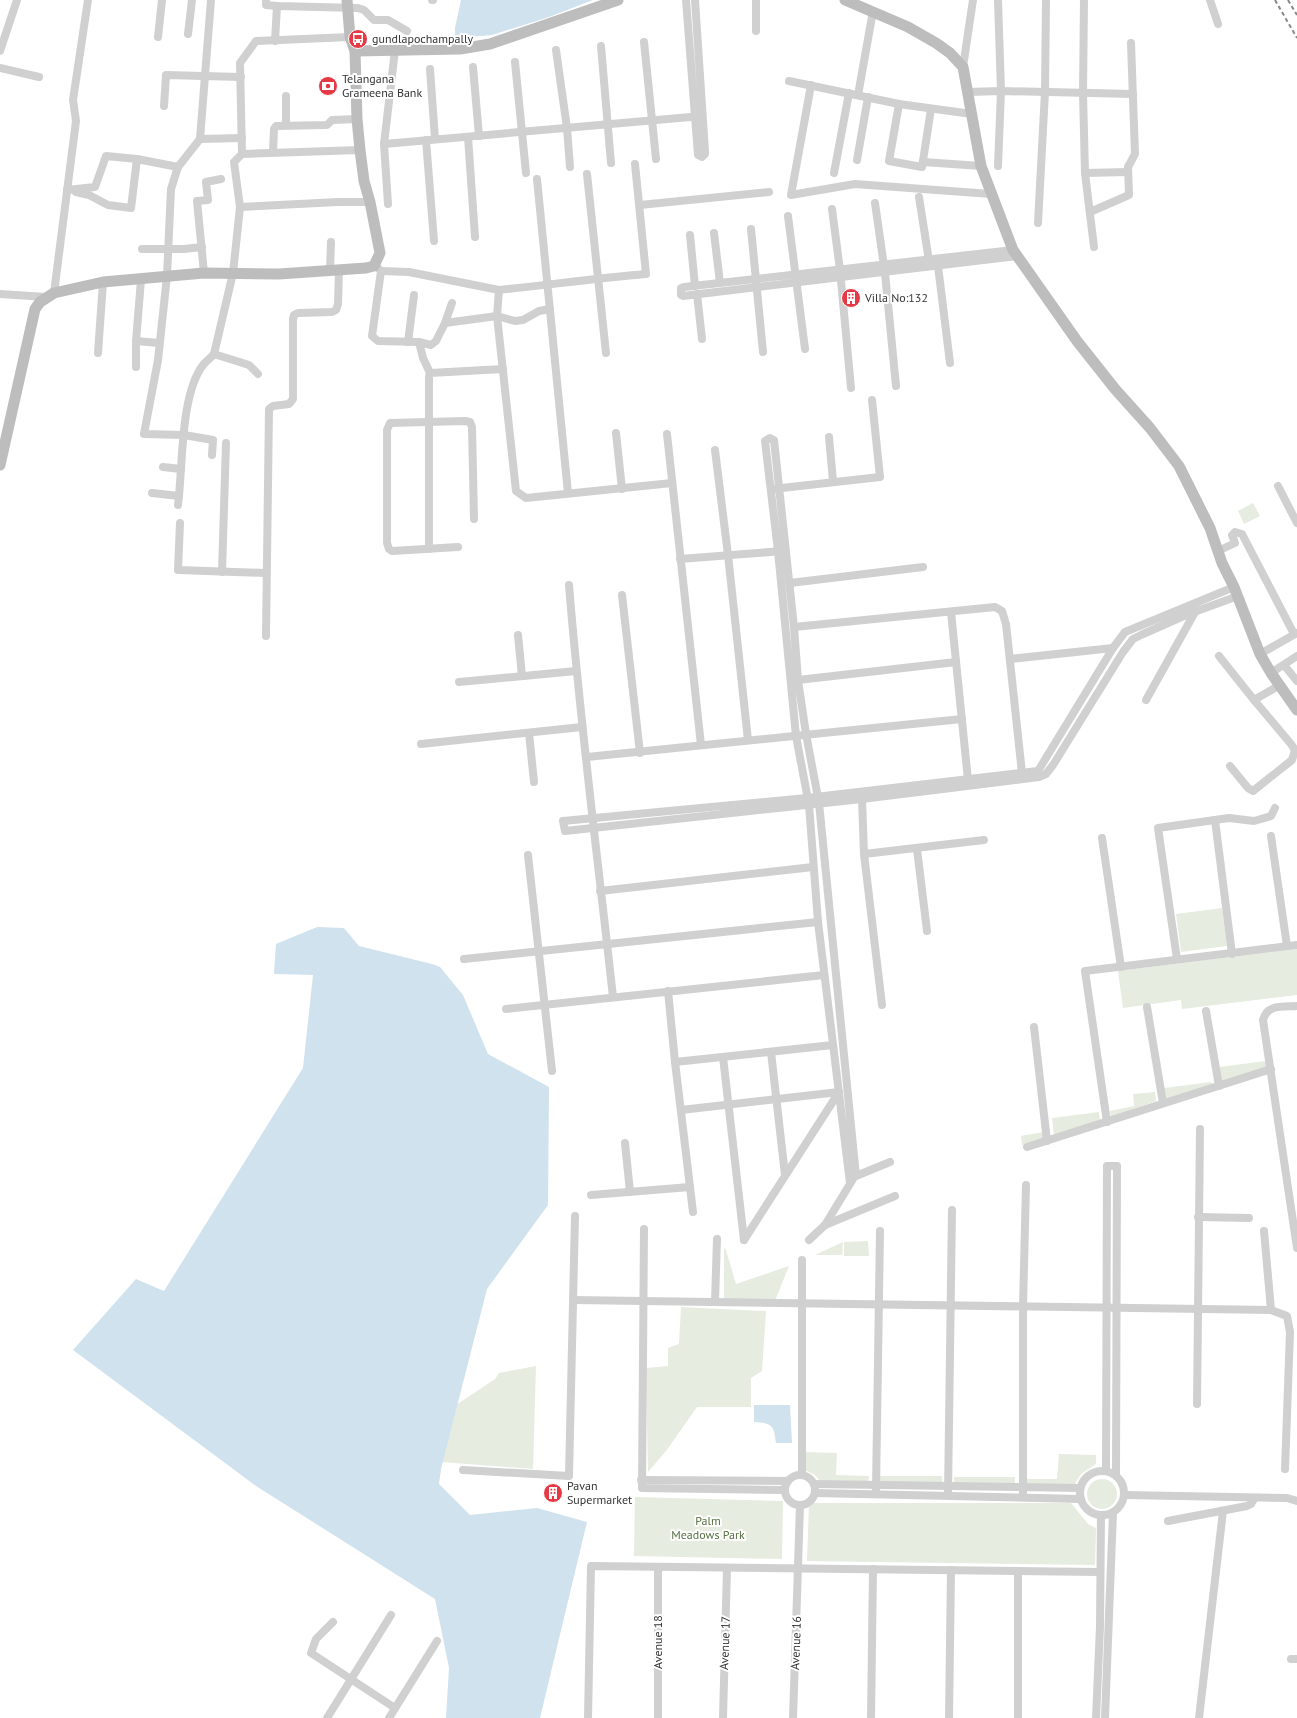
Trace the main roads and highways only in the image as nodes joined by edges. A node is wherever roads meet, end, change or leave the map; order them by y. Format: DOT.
graph roads {
  1 [pos="618,0"];
  2 [pos="845,0"];
  3 [pos="347,4"];
  4 [pos="355,51"];
  5 [pos="0,465"];
  6 [pos="1297,710"];
  1 -- 4 [label="main road"];
  2 -- 6 [label="main road"];
  3 -- 4 [label="main road"];
  4 -- 5 [label="main road"];
}
